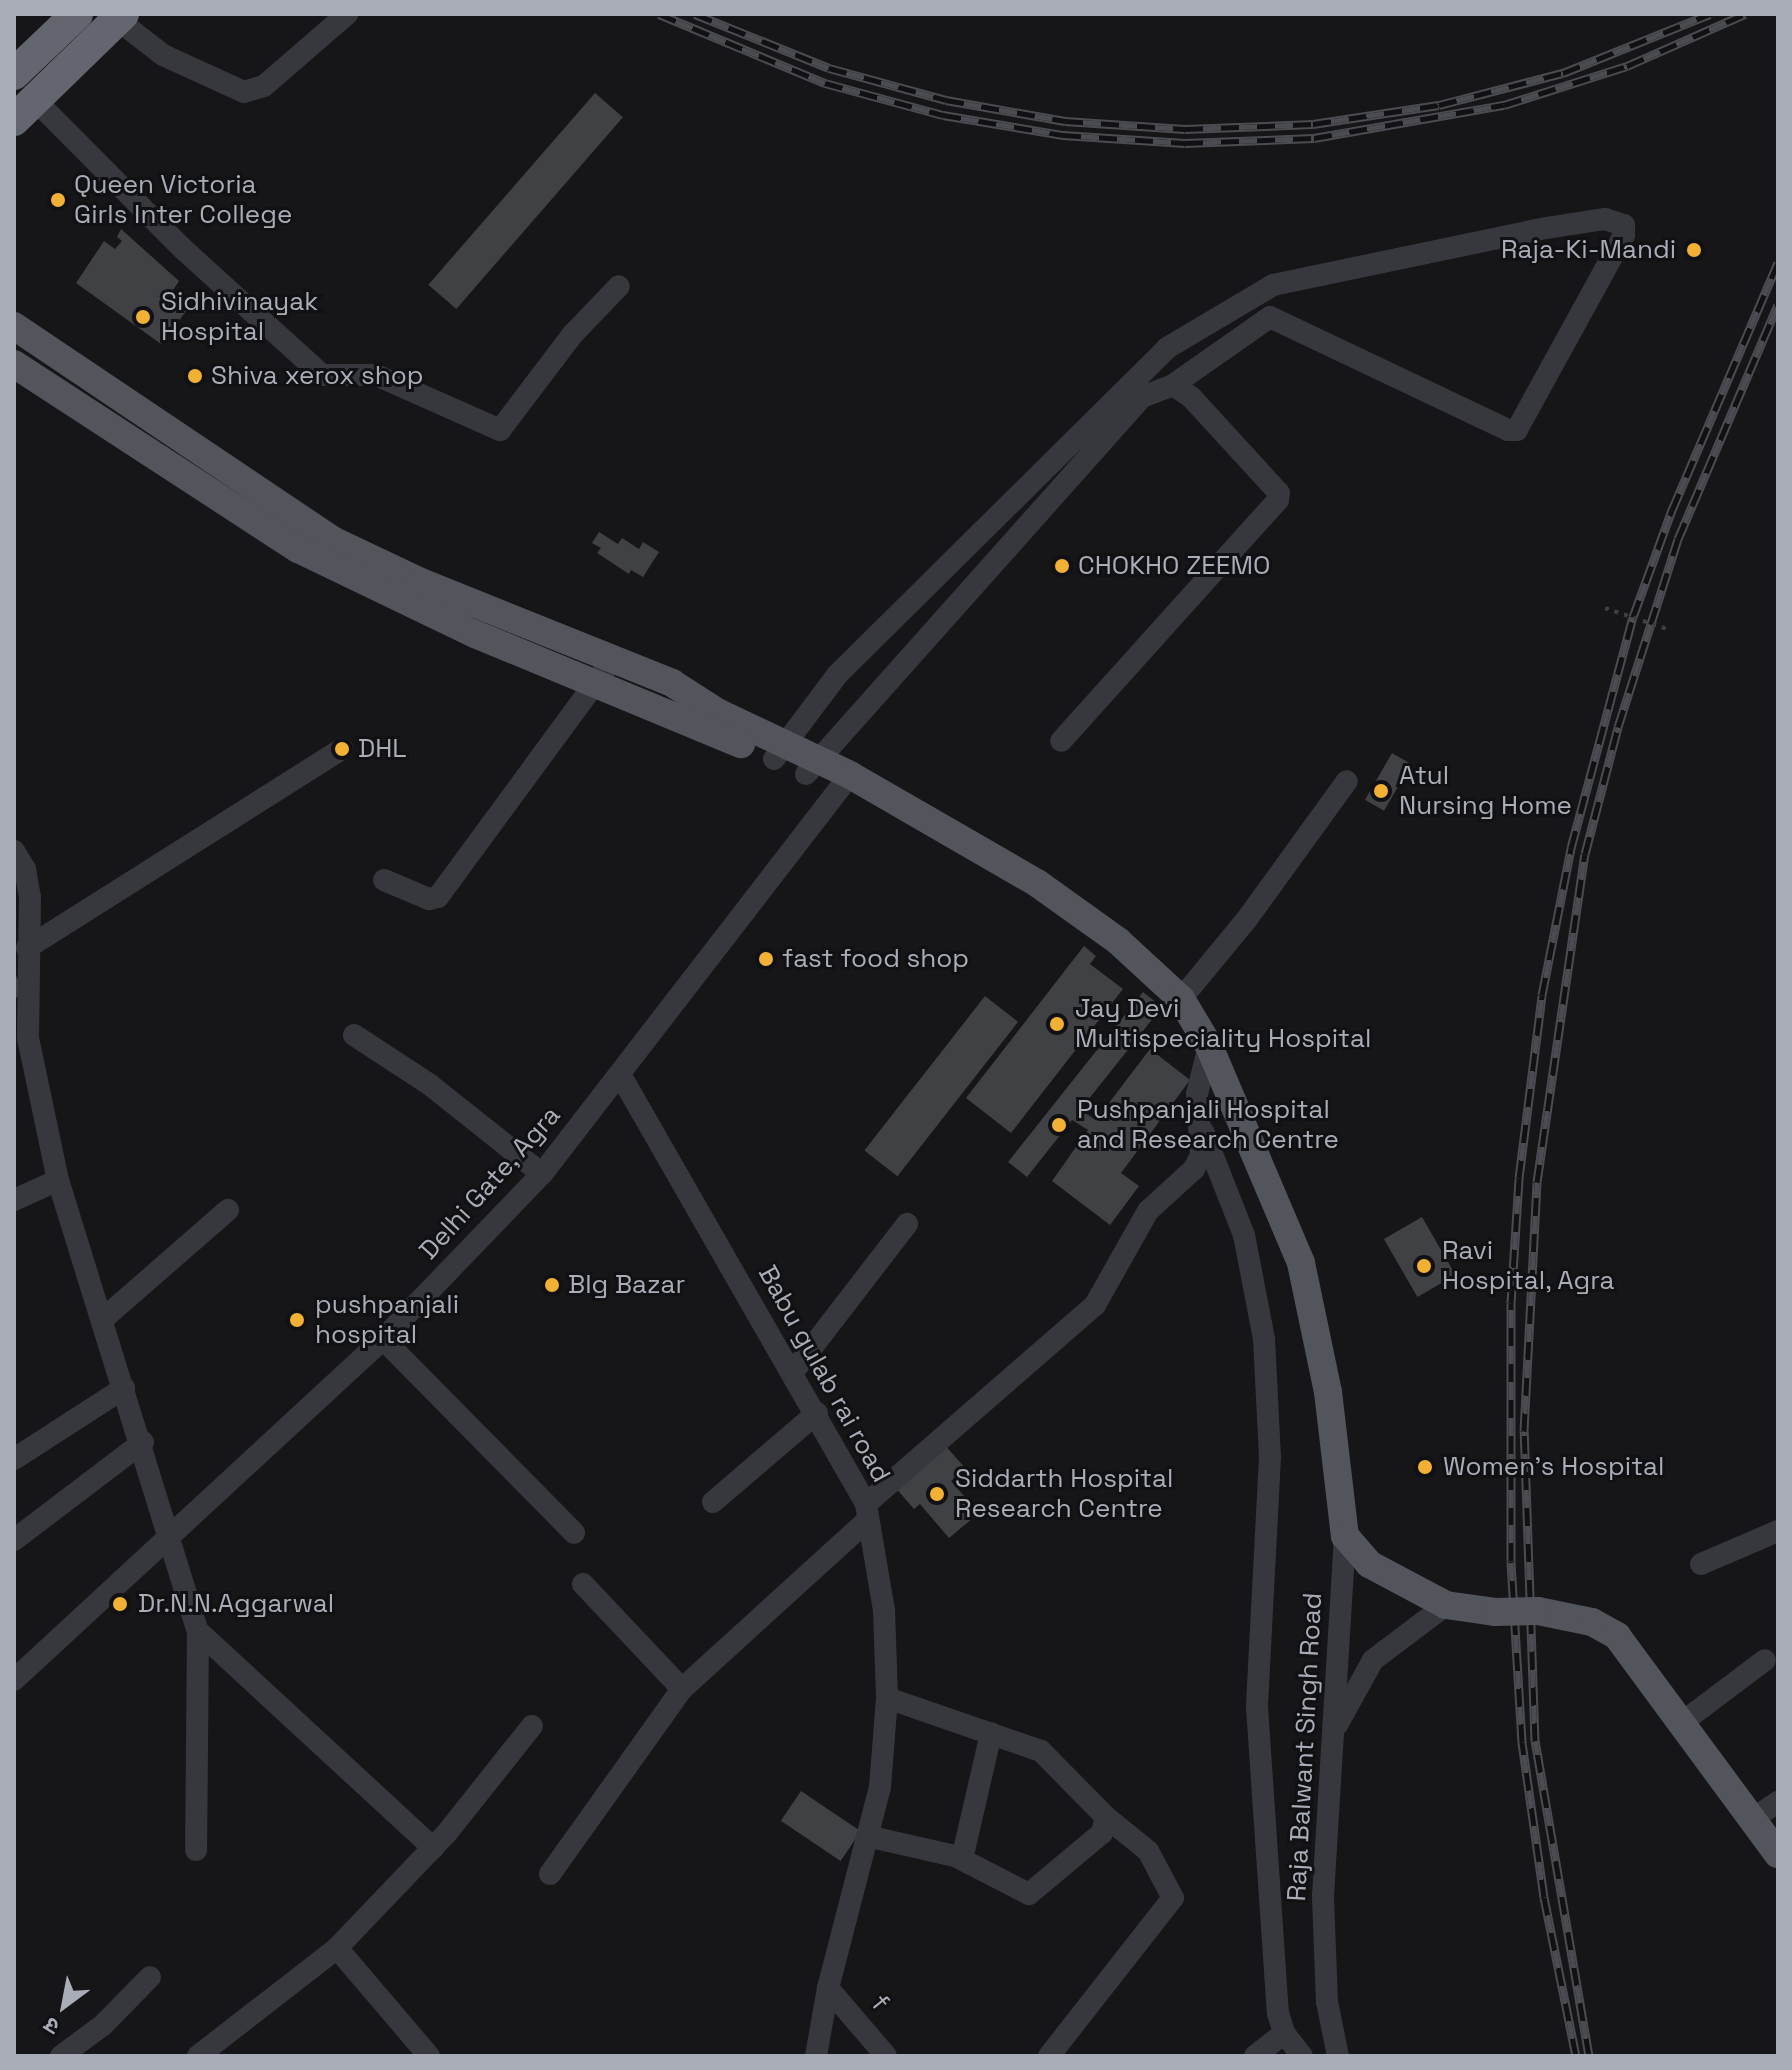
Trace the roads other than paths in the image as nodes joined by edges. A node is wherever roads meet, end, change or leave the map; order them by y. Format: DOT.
graph roads {
  1 [pos="77,14"];
  2 [pos="347,14"];
  3 [pos="120,17"];
  4 [pos="14,74"];
  5 [pos="24,110"];
  6 [pos="619,286"];
  7 [pos="14,326"];
  8 [pos="14,364"];
  9 [pos="1173,385"];
  10 [pos="207,476"];
  11 [pos="606,672"];
  12 [pos="1061,741"];
  13 [pos="342,749"];
  14 [pos="779,751"];
  15 [pos="812,766"];
  16 [pos="1347,781"];
  17 [pos="844,782"];
  18 [pos="14,851"];
  19 [pos="384,880"];
  20 [pos="27,948"];
  21 [pos="1181,999"];
  22 [pos="354,1035"];
  23 [pos="1209,1046"];
  24 [pos="621,1076"];
  25 [pos="1203,1131"];
  26 [pos="542,1174"];
  27 [pos="58,1180"];
  28 [pos="14,1200"];
  29 [pos="228,1210"];
  30 [pos="907,1224"];
  31 [pos="103,1319"];
  32 [pos="383,1339"];
  33 [pos="793,1372"];
  34 [pos="124,1388"];
  35 [pos="817,1413"];
  36 [pos="143,1442"];
  37 [pos="14,1459"];
  38 [pos="713,1502"];
  39 [pos="867,1512"];
  40 [pos="1778,1531"];
  41 [pos="574,1533"];
  42 [pos="1345,1536"];
  43 [pos="173,1538"];
  44 [pos="14,1540"];
  45 [pos="1701,1564"];
  46 [pos="583,1584"];
  47 [pos="1446,1605"];
  48 [pos="198,1631"];
  49 [pos="1765,1660"];
  50 [pos="14,1680"];
  51 [pos="682,1689"];
  52 [pos="887,1698"];
  53 [pos="1684,1721"];
  54 [pos="532,1726"];
  55 [pos="991,1733"];
  56 [pos="1333,1733"];
  57 [pos="1778,1802"];
  58 [pos="1106,1817"];
  59 [pos="1754,1818"];
  60 [pos="871,1837"];
  61 [pos="433,1848"];
  62 [pos="196,1850"];
  63 [pos="1778,1854"];
  64 [pos="962,1859"];
  65 [pos="550,1874"];
  66 [pos="337,1948"];
  67 [pos="150,1977"];
  68 [pos="828,1988"];
  69 [pos="1284,2033"];
  70 [pos="61,2056"];
  71 [pos="198,2056"];
  72 [pos="429,2056"];
  73 [pos="816,2056"];
  74 [pos="886,2056"];
  75 [pos="1049,2056"];
  76 [pos="1255,2056"];
  77 [pos="1302,2056"];
  78 [pos="1338,2056"];
  1 -- 4 [label="highway"];
  2 -- 3 [label="street"];
  3 -- 5 [label="highway"];
  5 -- 6 [label="street"];
  7 -- 10 [label="main road"];
  8 -- 10 [label="main road"];
  9 -- 12 [label="street"];
  9 -- 14 [label="street"];
  9 -- 15 [label="street"];
  10 -- 11 [label="main road"];
  11 -- 14 [label="main road"];
  11 -- 19 [label="street"];
  13 -- 20 [label="street"];
  14 -- 15 [label="main road"];
  15 -- 17 [label="main road"];
  16 -- 21 [label="street"];
  17 -- 21 [label="main road"];
  17 -- 24 [label="street, Delhi Gate, Agra"];
  18 -- 20 [label="street"];
  20 -- 27 [label="street"];
  21 -- 23 [label="main road"];
  22 -- 26 [label="street"];
  23 -- 25 [label="street"];
  23 -- 42 [label="main road"];
  24 -- 26 [label="street, Delhi Gate, Agra"];
  24 -- 33 [label="street, Babu gulab rai road"];
  25 -- 39 [label="street"];
  25 -- 69 [label="street"];
  26 -- 32 [label="street, Delhi Gate, Agra"];
  27 -- 28 [label="street"];
  27 -- 31 [label="street"];
  29 -- 31 [label="street"];
  30 -- 33 [label="street"];
  31 -- 34 [label="street"];
  32 -- 41 [label="street"];
  32 -- 43 [label="street, Delhi Gate, Agra"];
  33 -- 35 [label="street, Babu gulab rai road"];
  34 -- 36 [label="street"];
  34 -- 37 [label="street"];
  35 -- 38 [label="street"];
  35 -- 39 [label="street, Babu gulab rai road"];
  36 -- 43 [label="street"];
  36 -- 44 [label="street"];
  39 -- 51 [label="street"];
  39 -- 52 [label="street, Babu gulab rai road"];
  40 -- 45 [label="street"];
  42 -- 47 [label="main road"];
  42 -- 56 [label="street, Raja Balwant Singh Road"];
  43 -- 48 [label="street"];
  43 -- 50 [label="street, Delhi Gate, Agra"];
  46 -- 51 [label="street"];
  47 -- 53 [label="main road, bridge"];
  47 -- 56 [label="street"];
  48 -- 61 [label="street"];
  48 -- 62 [label="street"];
  49 -- 53 [label="street"];
  51 -- 65 [label="street"];
  52 -- 55 [label="street"];
  52 -- 60 [label="street, Babu gulab rai road"];
  53 -- 59 [label="main road"];
  54 -- 61 [label="street"];
  55 -- 58 [label="street"];
  55 -- 64 [label="street"];
  56 -- 78 [label="street, Raja Balwant Singh Road"];
  57 -- 59 [label="street"];
  58 -- 64 [label="street"];
  58 -- 75 [label="street"];
  59 -- 63 [label="main road"];
  60 -- 64 [label="street"];
  60 -- 68 [label="street, Babu gulab rai road"];
  61 -- 66 [label="street"];
  66 -- 71 [label="street"];
  66 -- 72 [label="street"];
  67 -- 70 [label="street"];
  68 -- 73 [label="street, Babu gulab rai road"];
  68 -- 74 [label="street, f"];
  69 -- 76 [label="street"];
  69 -- 77 [label="street"];
}
